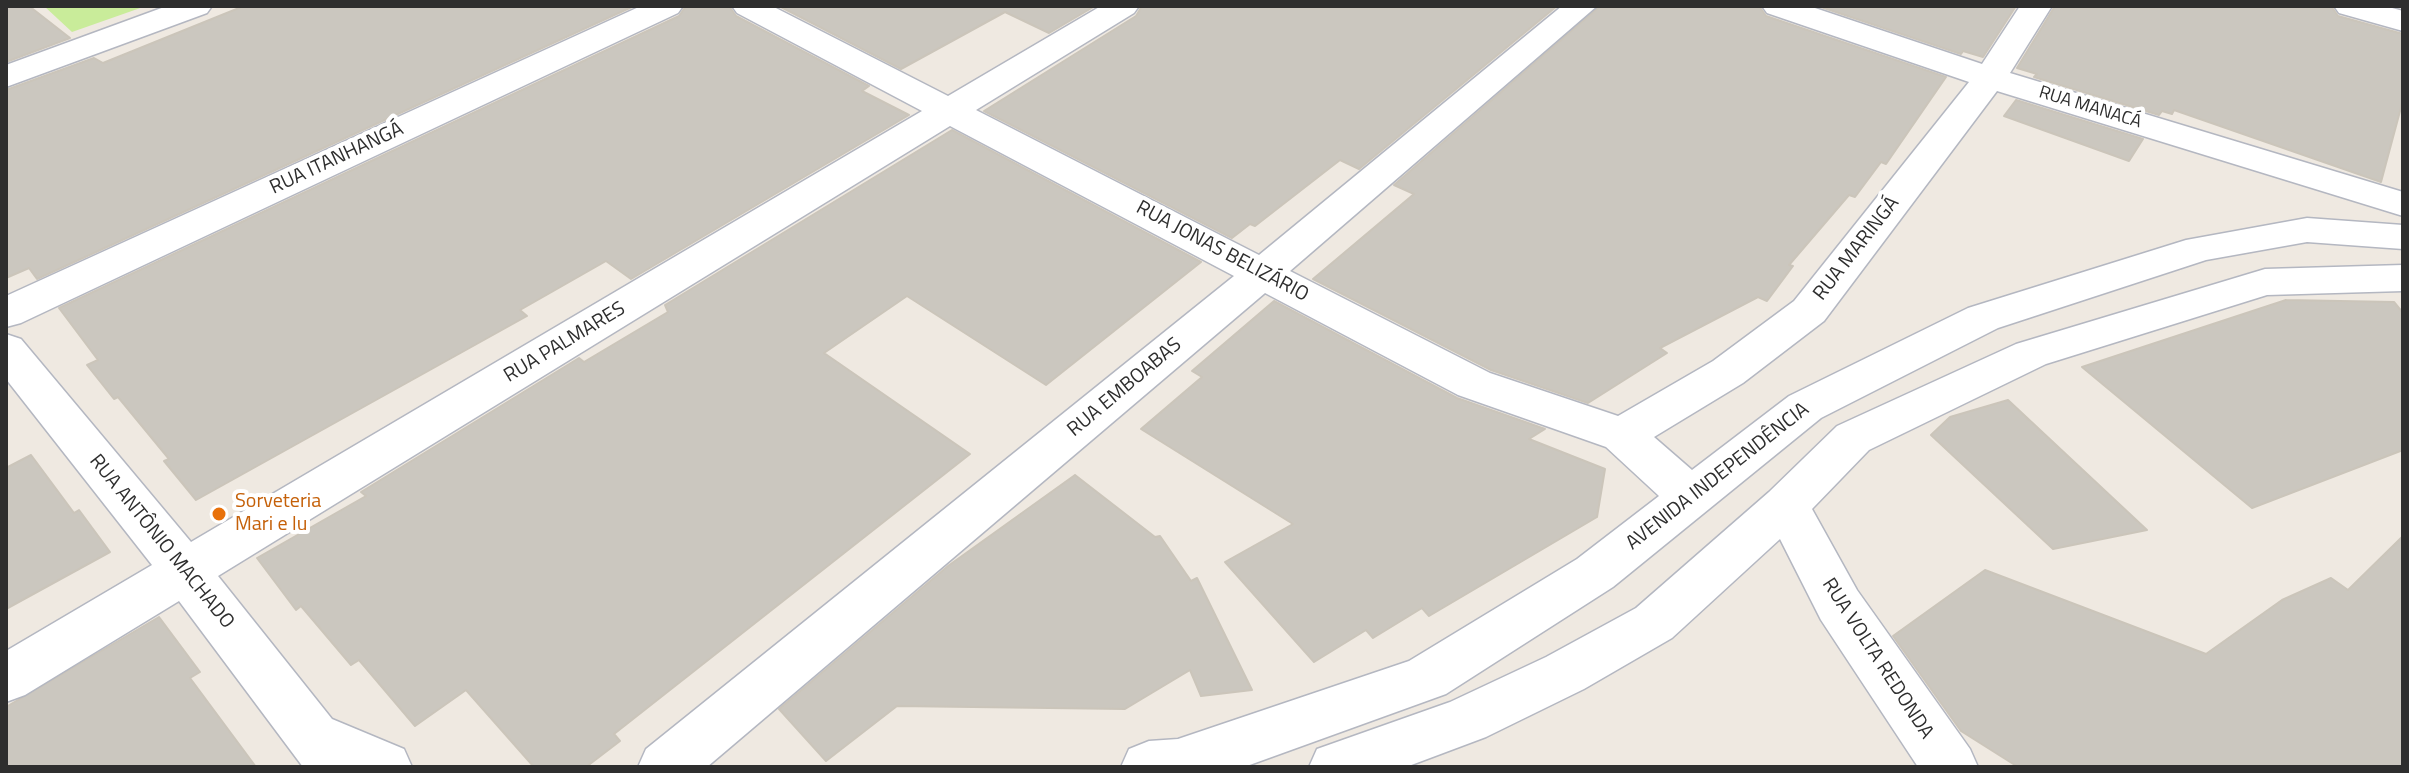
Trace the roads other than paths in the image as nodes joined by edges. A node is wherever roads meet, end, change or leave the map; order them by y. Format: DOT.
graph roads {
  1 [pos="196,6"];
  2 [pos="667,6"];
  3 [pos="748,6"];
  4 [pos="1123,6"];
  5 [pos="1581,6"];
  6 [pos="1778,6"];
  7 [pos="2036,6"];
  8 [pos="2350,6"];
  9 [pos="2403,21"];
  10 [pos="6,77"];
  11 [pos="1990,78"];
  12 [pos="951,111"];
  13 [pos="2403,204"];
  14 [pos="2403,237"];
  15 [pos="1263,273"];
  16 [pos="2403,278"];
  17 [pos="6,313"];
  18 [pos="6,349"];
  19 [pos="1622,435"];
  20 [pos="1691,497"];
  21 [pos="1786,505"];
  22 [pos="185,571"];
  23 [pos="6,679"];
  24 [pos="325,752"];
  25 [pos="384,767"];
  26 [pos="666,767"];
  27 [pos="1149,767"];
  28 [pos="1337,767"];
  29 [pos="1950,767"];
  1 -- 10 [label="street"];
  2 -- 17 [label="street, RUA ITANHANGÁ"];
  3 -- 12 [label="street, RUA JONAS BELIZÁRIO"];
  4 -- 12 [label="street, RUA PALMARES"];
  5 -- 15 [label="street, RUA EMBOABAS"];
  6 -- 11 [label="street, RUA MANACÁ"];
  7 -- 11 [label="street, RUA MARINGÁ"];
  8 -- 9 [label="street"];
  11 -- 13 [label="street, RUA MANACÁ"];
  11 -- 19 [label="street, RUA MARINGÁ"];
  12 -- 15 [label="street, RUA JONAS BELIZÁRIO"];
  12 -- 22 [label="street, RUA PALMARES"];
  14 -- 20 [label="street, AVENIDA INDEPENDÊNCIA"];
  15 -- 19 [label="street, RUA JONAS BELIZÁRIO"];
  15 -- 26 [label="street, RUA EMBOABAS"];
  16 -- 21 [label="street"];
  18 -- 22 [label="street, RUA ANTÔNIO MACHADO"];
  19 -- 20 [label="street, RUA JONAS BELIZÁRIO"];
  20 -- 27 [label="street, AVENIDA INDEPENDÊNCIA"];
  21 -- 28 [label="street"];
  21 -- 29 [label="street, RUA VOLTA REDONDA"];
  22 -- 23 [label="street, RUA PALMARES"];
  22 -- 24 [label="street, RUA ANTÔNIO MACHADO"];
  24 -- 25 [label="street, RUA ANTÔNIO MACHADO"];
}
